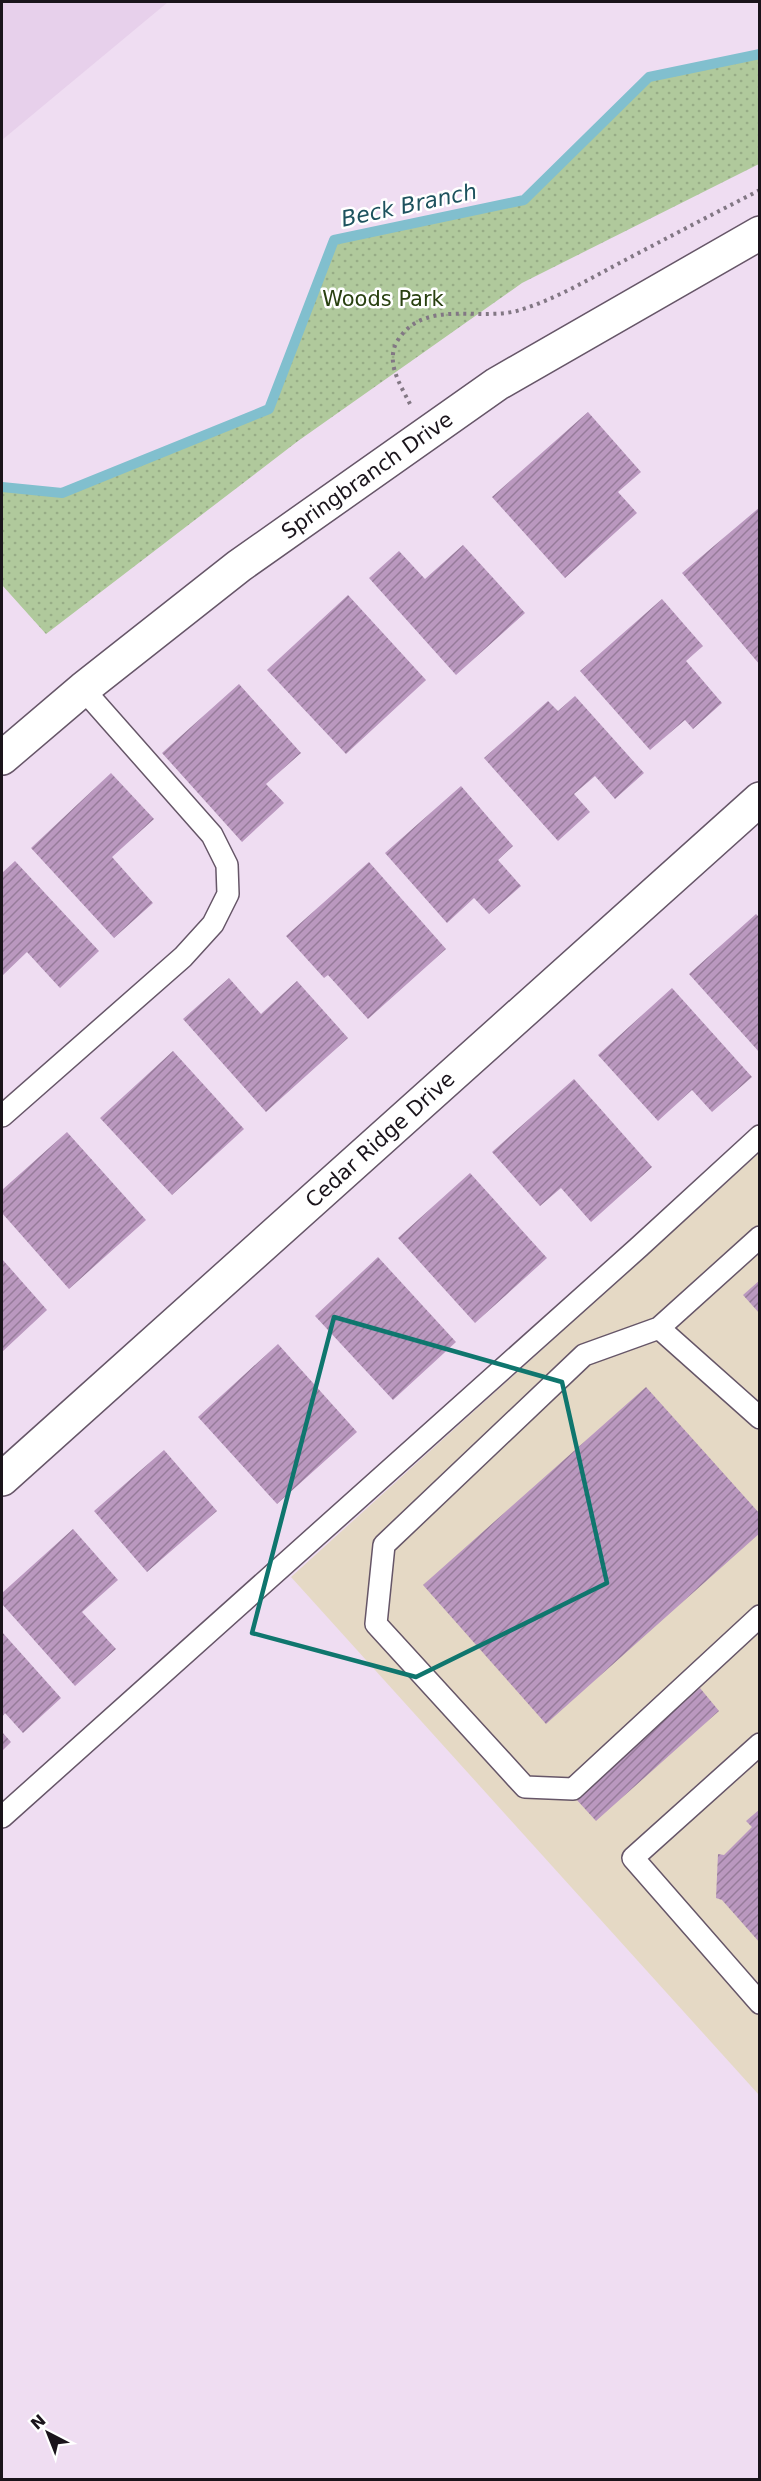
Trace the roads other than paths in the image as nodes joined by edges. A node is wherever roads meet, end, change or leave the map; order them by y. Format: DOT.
graph roads {
  1 [pos="759,233"];
  2 [pos="83,689"];
  3 [pos="2,758"];
  4 [pos="759,799"];
  5 [pos="2,1116"];
  6 [pos="759,1136"];
  7 [pos="759,1237"];
  8 [pos="659,1328"];
  9 [pos="759,1418"];
  10 [pos="2,1479"];
  11 [pos="759,1616"];
  12 [pos="759,1744"];
  13 [pos="2,1817"];
  14 [pos="759,2003"];
  1 -- 2 [label="street, Springbranch Drive"];
  2 -- 3 [label="street, Springbranch Drive"];
  2 -- 5 [label="lane"];
  4 -- 10 [label="street, Cedar Ridge Drive"];
  6 -- 13 [label="lane"];
  7 -- 8 [label="lane"];
  8 -- 9 [label="lane"];
  8 -- 11 [label="lane"];
  12 -- 14 [label="lane"];
}
